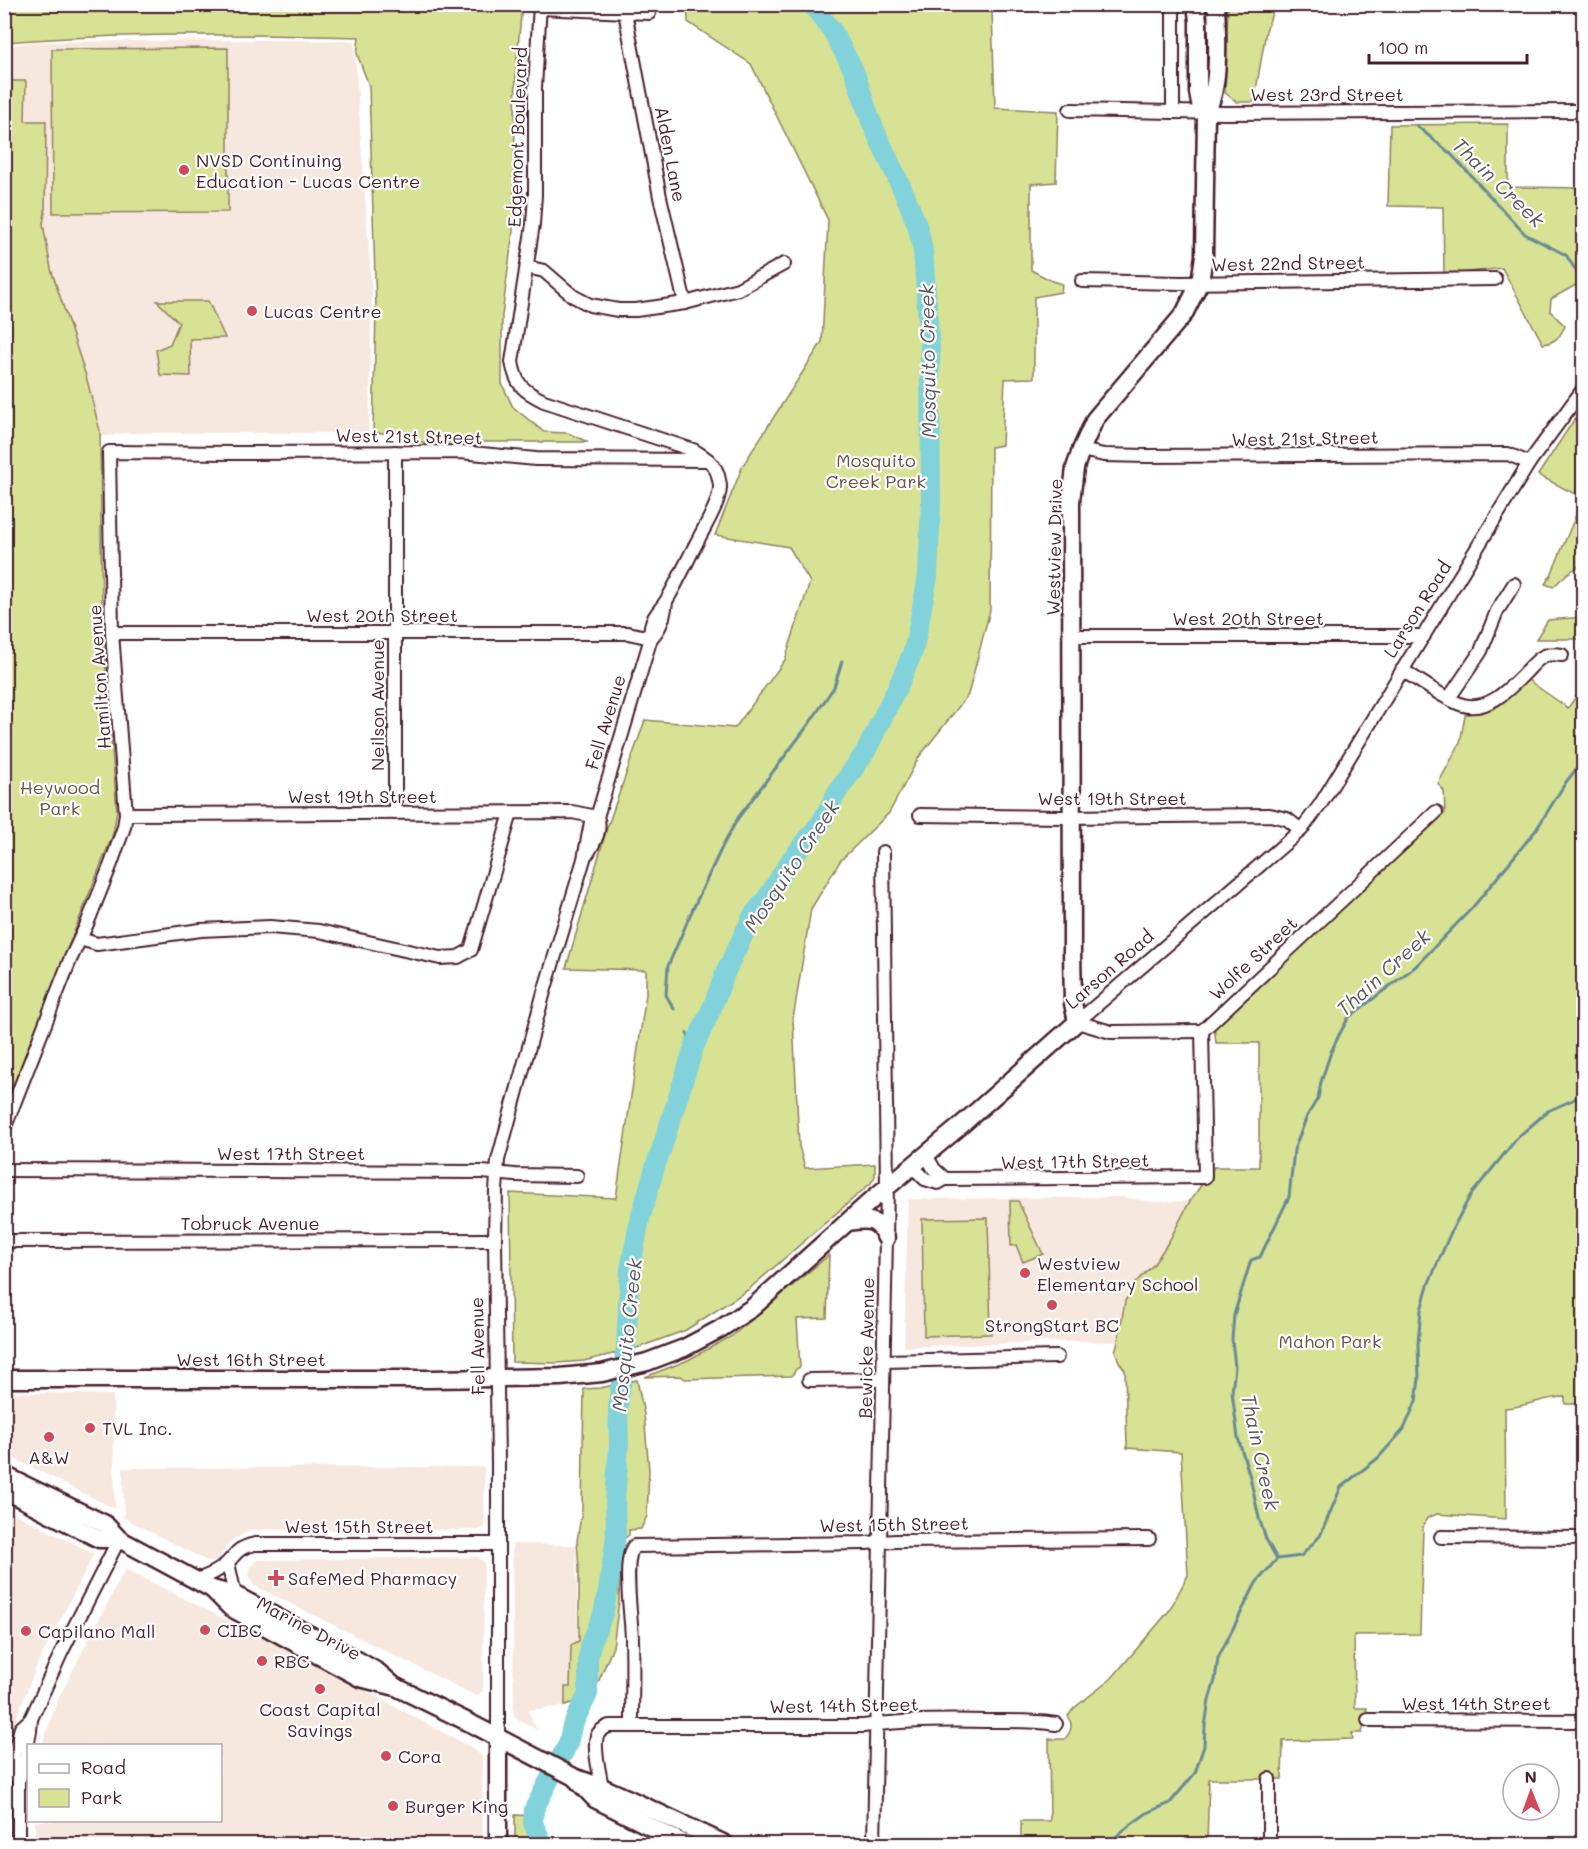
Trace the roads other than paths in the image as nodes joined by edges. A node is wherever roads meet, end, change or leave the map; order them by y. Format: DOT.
graph roads {
  1 [pos="1173,4"];
  2 [pos="1196,4"];
  3 [pos="1216,4"];
  4 [pos="540,6"];
  5 [pos="625,12"];
  6 [pos="649,13"];
  7 [pos="1070,111"];
  8 [pos="1584,111"];
  9 [pos="1173,112"];
  10 [pos="1206,113"];
  11 [pos="784,264"];
  12 [pos="527,267"];
  13 [pos="1495,279"];
  14 [pos="1082,281"];
  15 [pos="1200,282"];
  16 [pos="685,303"];
  17 [pos="1584,388"];
  18 [pos="1081,450"];
  19 [pos="109,452"];
  20 [pos="395,452"];
  21 [pos="709,460"];
  22 [pos="1529,463"];
  23 [pos="1514,584"];
  24 [pos="112,633"];
  25 [pos="395,633"];
  26 [pos="1072,636"];
  27 [pos="1424,636"];
  28 [pos="651,638"];
  29 [pos="1562,655"];
  30 [pos="1402,670"];
  31 [pos="1449,698"];
  32 [pos="1437,812"];
  33 [pos="395,813"];
  34 [pos="512,813"];
  35 [pos="126,814"];
  36 [pos="920,815"];
  37 [pos="597,816"];
  38 [pos="1073,817"];
  39 [pos="1300,830"];
  40 [pos="884,852"];
  41 [pos="80,939"];
  42 [pos="1077,1022"];
  43 [pos="1202,1031"];
  44 [pos="4,1129"];
  45 [pos="926,1155"];
  46 [pos="912,1166"];
  47 [pos="4,1170"];
  48 [pos="497,1173"];
  49 [pos="577,1176"];
  50 [pos="945,1179"];
  51 [pos="887,1187"];
  52 [pos="848,1222"];
  53 [pos="886,1238"];
  54 [pos="495,1240"];
  55 [pos="4,1241"];
  56 [pos="1057,1357"];
  57 [pos="884,1361"];
  58 [pos="497,1378"];
  59 [pos="4,1379"];
  60 [pos="883,1379"];
  61 [pos="809,1380"];
  62 [pos="4,1475"];
  63 [pos="4,1490"];
  64 [pos="1441,1537"];
  65 [pos="1584,1538"];
  66 [pos="119,1539"];
  67 [pos="1149,1539"];
  68 [pos="881,1542"];
  69 [pos="498,1544"];
  70 [pos="228,1563"];
  71 [pos="195,1581"];
  72 [pos="212,1590"];
  73 [pos="235,1595"];
  74 [pos="396,1687"];
  75 [pos="1368,1720"];
  76 [pos="1584,1721"];
  77 [pos="876,1724"];
  78 [pos="1056,1724"];
  79 [pos="632,1725"];
  80 [pos="498,1737"];
  81 [pos="576,1778"];
  82 [pos="1269,1779"];
  83 [pos="602,1787"];
  84 [pos="18,1845"];
  85 [pos="498,1845"];
  86 [pos="685,1845"];
  87 [pos="725,1845"];
  88 [pos="874,1845"];
  89 [pos="1269,1845"];
  1 -- 9 [label="street"];
  2 -- 10 [label="main road, Westview Drive"];
  3 -- 10 [label="main road, Westview Drive"];
  4 -- 5 [label="street"];
  4 -- 12 [label="street, Edgemont Boulevard"];
  5 -- 6 [label="street"];
  5 -- 16 [label="street, Alden Lane"];
  7 -- 9 [label="street, West 23rd Street"];
  8 -- 10 [label="street, West 23rd Street"];
  9 -- 10 [label="street, West 23rd Street"];
  10 -- 15 [label="main road, Westview Drive"];
  11 -- 16 [label="street"];
  12 -- 16 [label="street"];
  12 -- 21 [label="street, Edgemont Boulevard"];
  13 -- 15 [label="street, West 22nd Street"];
  14 -- 15 [label="street, West 22nd Street"];
  15 -- 18 [label="main road, Westview Drive"];
  17 -- 22 [label="street, Larson Road"];
  18 -- 22 [label="street, West 21st Street"];
  18 -- 26 [label="main road, Westview Drive"];
  19 -- 20 [label="street, West 21st Street"];
  19 -- 24 [label="street, Hamilton Avenue"];
  20 -- 21 [label="street, West 21st Street"];
  20 -- 25 [label="street, Neilson Avenue"];
  21 -- 28 [label="street, Fell Avenue"];
  22 -- 27 [label="street, Larson Road"];
  23 -- 31 [label="street"];
  24 -- 25 [label="street, West 20th Street"];
  24 -- 35 [label="street, Hamilton Avenue"];
  25 -- 28 [label="street, West 20th Street"];
  25 -- 33 [label="street, Neilson Avenue"];
  26 -- 27 [label="street, West 20th Street"];
  26 -- 38 [label="main road, Westview Drive"];
  27 -- 30 [label="street, Larson Road"];
  28 -- 37 [label="street, Fell Avenue"];
  29 -- 31 [label="street"];
  30 -- 31 [label="street"];
  30 -- 39 [label="street, Larson Road"];
  32 -- 43 [label="street, Wolfe Street"];
  33 -- 34 [label="street, West 19th Street"];
  33 -- 35 [label="street, West 19th Street"];
  34 -- 37 [label="street, West 19th Street"];
  34 -- 41 [label="street"];
  35 -- 41 [label="street, Hamilton Avenue"];
  36 -- 38 [label="street, West 19th Street"];
  37 -- 48 [label="street, Fell Avenue"];
  38 -- 39 [label="street, West 19th Street"];
  38 -- 42 [label="main road, Westview Drive"];
  39 -- 42 [label="street, Larson Road"];
  40 -- 51 [label="street, Bewicke Avenue"];
  41 -- 44 [label="street, Hamilton Avenue"];
  42 -- 43 [label="street"];
  42 -- 45 [label="main road, Larson Road"];
  43 -- 50 [label="street, West 17th Street"];
  45 -- 46 [label="main road, Larson Road"];
  45 -- 50 [label="street"];
  46 -- 50 [label="street, West 17th Street"];
  46 -- 51 [label="main road, Larson Road"];
  47 -- 48 [label="street, West 17th Street"];
  48 -- 49 [label="street, West 17th Street"];
  48 -- 54 [label="street, Fell Avenue"];
  51 -- 52 [label="main road, Larson Road"];
  51 -- 53 [label="street, Bewicke Avenue"];
  52 -- 53 [label="main road"];
  52 -- 58 [label="main road, Larson Road"];
  53 -- 57 [label="street, Bewicke Avenue"];
  54 -- 55 [label="street, Tobruck Avenue"];
  54 -- 58 [label="street, Fell Avenue"];
  56 -- 57 [label="street"];
  57 -- 60 [label="street, Bewicke Avenue"];
  58 -- 59 [label="main road, West 16th Street"];
  58 -- 69 [label="street, Fell Avenue"];
  60 -- 61 [label="street"];
  60 -- 68 [label="street, Bewicke Avenue"];
  62 -- 66 [label="main road, Marine Drive"];
  63 -- 66 [label="main road, Marine Drive"];
  64 -- 65 [label="street"];
  66 -- 71 [label="main road, Marine Drive"];
  66 -- 84 [label="street"];
  67 -- 68 [label="street, West 15th Street"];
  68 -- 77 [label="street, Bewicke Avenue"];
  68 -- 79 [label="street, West 15th Street"];
  69 -- 70 [label="street, West 15th Street"];
  69 -- 80 [label="street, Fell Avenue"];
  70 -- 71 [label="street, West 15th Street"];
  70 -- 73 [label="street"];
  71 -- 72 [label="main road, Marine Drive"];
  72 -- 73 [label="main road, Marine Drive"];
  72 -- 74 [label="main road, Marine Drive"];
  73 -- 74 [label="main road, Marine Drive"];
  74 -- 80 [label="main road, Marine Drive"];
  75 -- 76 [label="street, West 14th Street"];
  77 -- 78 [label="street, West 14th Street"];
  77 -- 79 [label="street, West 14th Street"];
  77 -- 88 [label="street, Bewicke Avenue"];
  79 -- 83 [label="street, West 14th Street"];
  80 -- 81 [label="main road, Marine Drive"];
  80 -- 85 [label="main road, Fell Avenue"];
  81 -- 83 [label="main road, Marine Drive"];
  81 -- 86 [label="main road, Marine Drive"];
  82 -- 89 [label="street"];
  83 -- 87 [label="main road, Marine Drive"];
}
